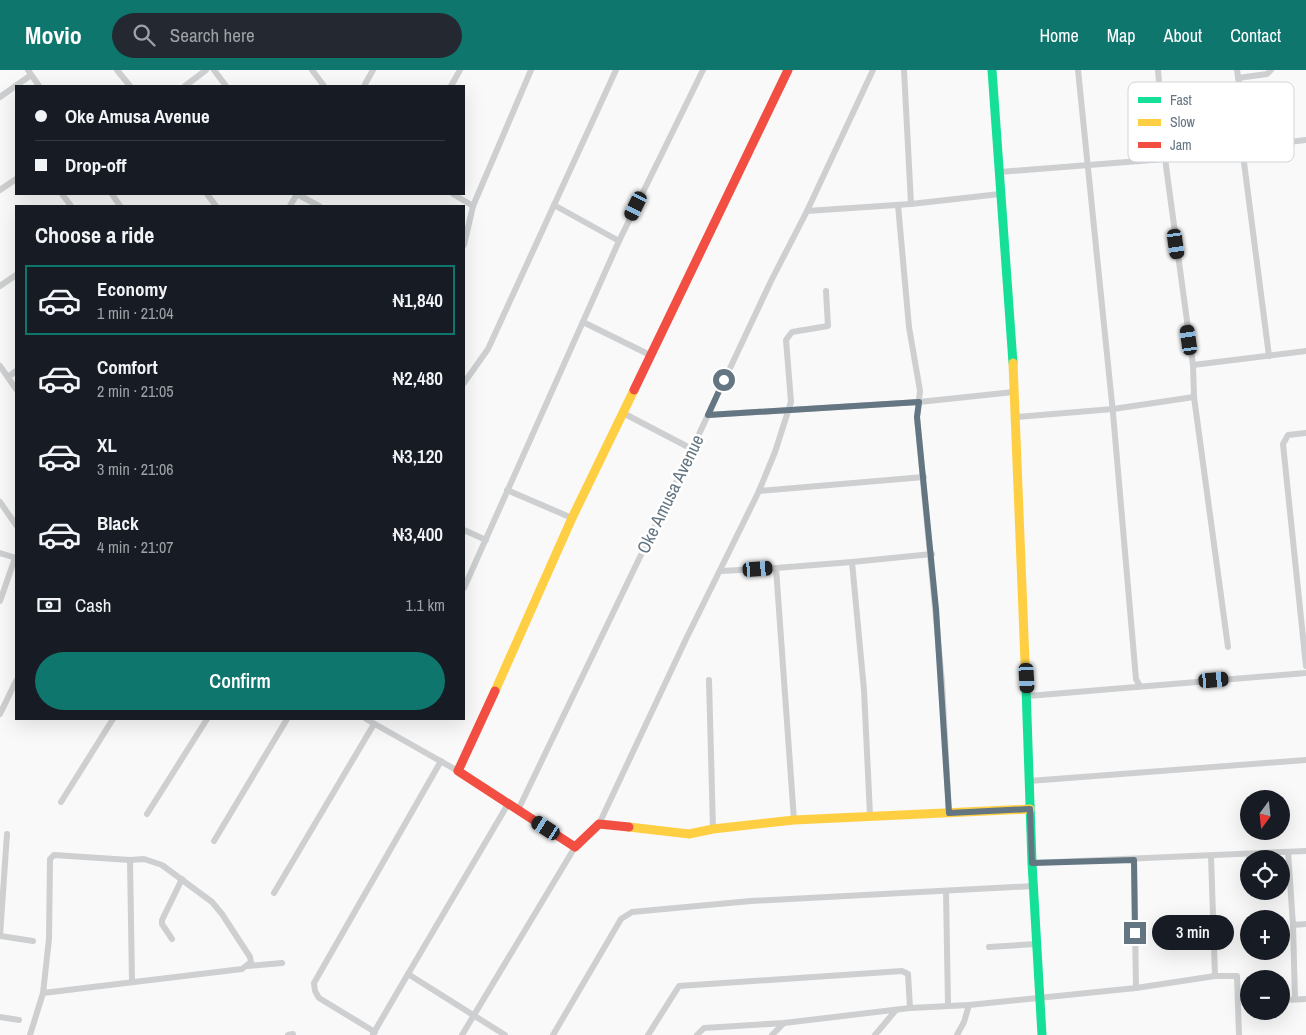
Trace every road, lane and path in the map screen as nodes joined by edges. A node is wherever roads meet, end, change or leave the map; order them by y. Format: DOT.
graph roads {
  1 [pos="117,70"];
  2 [pos="206,70"];
  3 [pos="214,70"];
  4 [pos="312,70"];
  5 [pos="373,70"];
  6 [pos="460,70"];
  7 [pos="531,70"];
  8 [pos="616,70"];
  9 [pos="702,70"];
  10 [pos="788,70"];
  11 [pos="873,70"];
  12 [pos="904,70"];
  13 [pos="992,70"];
  14 [pos="1078,70"];
  15 [pos="1237,70"];
  16 [pos="1271,70"];
  17 [pos="30,72"];
  18 [pos="1238,78"];
  19 [pos="1238,82"];
  20 [pos="38,85"];
  21 [pos="129,85"];
  22 [pos="186,85"];
  23 [pos="225,85"];
  24 [pos="323,85"];
  25 [pos="365,85"];
  26 [pos="452,85"];
  27 [pos="0,97"];
  28 [pos="1128,162"];
  29 [pos="1165,162"];
  30 [pos="1248,162"];
  31 [pos="1087,165"];
  32 [pos="1000,172"];
  33 [pos="15,180"];
  34 [pos="0,190"];
  35 [pos="1000,194"];
  36 [pos="299,195"];
  37 [pos="454,195"];
  38 [pos="910,204"];
  39 [pos="317,205"];
  40 [pos="554,205"];
  41 [pos="898,205"];
  42 [pos="473,206"];
  43 [pos="807,211"];
  44 [pos="465,241"];
  45 [pos="619,241"];
  46 [pos="15,276"];
  47 [pos="0,286"];
  48 [pos="826,291"];
  49 [pos="583,322"];
  50 [pos="1306,351"];
  51 [pos="650,355"];
  52 [pos="1269,356"];
  53 [pos="1193,365"];
  54 [pos="0,366"];
  55 [pos="15,372"];
  56 [pos="8,377"];
  57 [pos="465,381"];
  58 [pos="15,388"];
  59 [pos="1014,392"];
  60 [pos="1194,397"];
  61 [pos="919,402"];
  62 [pos="1113,409"];
  63 [pos="790,411"];
  64 [pos="624,413"];
  65 [pos="708,415"];
  66 [pos="1017,418"];
  67 [pos="1306,433"];
  68 [pos="692,449"];
  69 [pos="924,478"];
  70 [pos="507,490"];
  71 [pos="759,491"];
  72 [pos="0,502"];
  73 [pos="572,518"];
  74 [pos="15,524"];
  75 [pos="465,530"];
  76 [pos="486,540"];
  77 [pos="0,552"];
  78 [pos="932,554"];
  79 [pos="15,558"];
  80 [pos="15,561"];
  81 [pos="852,562"];
  82 [pos="776,568"];
  83 [pos="721,571"];
  84 [pos="465,586"];
  85 [pos="0,601"];
  86 [pos="1228,647"];
  87 [pos="1306,666"];
  88 [pos="1306,673"];
  89 [pos="709,680"];
  90 [pos="15,683"];
  91 [pos="1140,686"];
  92 [pos="1028,696"];
  93 [pos="0,714"];
  94 [pos="112,720"];
  95 [pos="206,720"];
  96 [pos="286,720"];
  97 [pos="368,720"];
  98 [pos="374,724"];
  99 [pos="1306,760"];
  100 [pos="441,761"];
  101 [pos="458,771"];
  102 [pos="1029,781"];
  103 [pos="61,802"];
  104 [pos="508,804"];
  105 [pos="1030,809"];
  106 [pos="518,810"];
  107 [pos="949,813"];
  108 [pos="147,814"];
  109 [pos="870,815"];
  110 [pos="794,820"];
  111 [pos="599,824"];
  112 [pos="713,829"];
  113 [pos="7,834"];
  114 [pos="214,841"];
  115 [pos="575,847"];
  116 [pos="1306,851"];
  117 [pos="1290,852"];
  118 [pos="1240,854"];
  119 [pos="1211,856"];
  120 [pos="130,860"];
  121 [pos="1134,860"];
  122 [pos="1032,863"];
  123 [pos="182,879"];
  124 [pos="1290,881"];
  125 [pos="1034,886"];
  126 [pos="946,891"];
  127 [pos="274,894"];
  128 [pos="1293,924"];
  129 [pos="1306,924"];
  130 [pos="0,936"];
  131 [pos="172,938"];
  132 [pos="33,941"];
  133 [pos="1036,944"];
  134 [pos="989,947"];
  135 [pos="282,963"];
  136 [pos="248,966"];
  137 [pos="408,974"];
  138 [pos="1216,976"];
  139 [pos="132,982"];
  140 [pos="1136,988"];
  141 [pos="43,993"];
  142 [pos="1039,998"];
  143 [pos="1295,999"];
  144 [pos="1306,999"];
  145 [pos="1290,1000"];
  146 [pos="948,1005"];
  147 [pos="968,1006"];
  148 [pos="910,1008"];
  149 [pos="896,1010"];
  150 [pos="474,1015"];
  151 [pos="0,1017"];
  152 [pos="19,1020"];
  153 [pos="784,1023"];
  154 [pos="373,1033"];
  155 [pos="30,1035"];
  156 [pos="462,1035"];
  157 [pos="505,1035"];
  158 [pos="553,1035"];
  159 [pos="648,1035"];
  160 [pos="697,1035"];
  161 [pos="772,1035"];
  162 [pos="875,1035"];
  163 [pos="957,1035"];
  164 [pos="1042,1035"];
  165 [pos="1239,1035"];
  1 -- 21 [label="street"];
  2 -- 22 [label="street"];
  3 -- 23 [label="street"];
  4 -- 24 [label="street"];
  5 -- 25 [label="street"];
  6 -- 26 [label="street"];
  7 -- 42 [label="street"];
  8 -- 40 [label="street"];
  9 -- 45 [label="street"];
  10 -- 51 [label="street"];
  11 -- 43 [label="street, Oke Amusa Avenue"];
  12 -- 38 [label="street"];
  13 -- 32 [label="street"];
  14 -- 31 [label="street"];
  15 -- 18 [label="street"];
  16 -- 18 [label="street"];
  17 -- 20 [label="street"];
  17 -- 27 [label="street"];
  18 -- 19 [label="street"];
  28 -- 31 [label="street"];
  29 -- 53 [label="street"];
  30 -- 52 [label="street"];
  31 -- 32 [label="street"];
  31 -- 62 [label="street"];
  32 -- 35 [label="street"];
  33 -- 34 [label="street"];
  35 -- 38 [label="street"];
  35 -- 59 [label="street"];
  36 -- 39 [label="street"];
  37 -- 42 [label="street"];
  38 -- 41 [label="street"];
  40 -- 45 [label="street"];
  40 -- 57 [label="street"];
  41 -- 43 [label="street"];
  41 -- 61 [label="street"];
  42 -- 44 [label="street"];
  43 -- 65 [label="street, Oke Amusa Avenue"];
  45 -- 49 [label="street"];
  46 -- 47 [label="street"];
  48 -- 63 [label="street"];
  49 -- 51 [label="street"];
  49 -- 70 [label="street"];
  50 -- 52 [label="street"];
  51 -- 64 [label="street"];
  52 -- 53 [label="street"];
  53 -- 60 [label="street"];
  54 -- 56 [label="street"];
  55 -- 56 [label="street"];
  56 -- 58 [label="street"];
  59 -- 61 [label="street"];
  59 -- 66 [label="street"];
  60 -- 62 [label="street"];
  60 -- 86 [label="street"];
  61 -- 63 [label="street"];
  61 -- 69 [label="street"];
  62 -- 66 [label="street"];
  62 -- 91 [label="street"];
  63 -- 65 [label="street"];
  63 -- 71 [label="street"];
  64 -- 68 [label="street"];
  64 -- 73 [label="street"];
  65 -- 68 [label="street, Oke Amusa Avenue"];
  66 -- 92 [label="street"];
  67 -- 87 [label="street"];
  68 -- 106 [label="street, Oke Amusa Avenue"];
  69 -- 71 [label="street"];
  69 -- 78 [label="street"];
  70 -- 73 [label="street"];
  70 -- 76 [label="street"];
  71 -- 83 [label="street"];
  72 -- 74 [label="street"];
  73 -- 101 [label="street"];
  75 -- 76 [label="street"];
  76 -- 84 [label="street"];
  77 -- 79 [label="street"];
  78 -- 81 [label="street"];
  78 -- 107 [label="street"];
  80 -- 85 [label="street"];
  81 -- 82 [label="street"];
  81 -- 109 [label="street"];
  82 -- 83 [label="street"];
  82 -- 110 [label="street"];
  83 -- 111 [label="street"];
  88 -- 91 [label="street"];
  89 -- 112 [label="street"];
  90 -- 93 [label="street"];
  91 -- 92 [label="street"];
  92 -- 102 [label="street"];
  94 -- 103 [label="street"];
  95 -- 108 [label="street"];
  96 -- 114 [label="street"];
  97 -- 98 [label="street"];
  98 -- 100 [label="street"];
  98 -- 127 [label="street"];
  99 -- 102 [label="street"];
  100 -- 101 [label="street"];
  100 -- 154 [label="street"];
  101 -- 104 [label="street"];
  102 -- 105 [label="street"];
  104 -- 106 [label="street"];
  104 -- 137 [label="street"];
  105 -- 107 [label="street"];
  105 -- 122 [label="street"];
  106 -- 115 [label="street"];
  107 -- 109 [label="street"];
  109 -- 110 [label="street"];
  110 -- 112 [label="street"];
  111 -- 112 [label="street"];
  111 -- 115 [label="street"];
  113 -- 130 [label="street"];
  115 -- 150 [label="street"];
  116 -- 117 [label="street"];
  118 -- 119 [label="street"];
  119 -- 121 [label="street"];
  119 -- 138 [label="street"];
  120 -- 123 [label="street"];
  120 -- 139 [label="street"];
  120 -- 141 [label="street"];
  121 -- 122 [label="street"];
  121 -- 140 [label="street"];
  122 -- 125 [label="street"];
  123 -- 131 [label="street"];
  123 -- 136 [label="street"];
  124 -- 128 [label="street"];
  125 -- 126 [label="street"];
  125 -- 133 [label="street"];
  126 -- 146 [label="street"];
  126 -- 158 [label="street"];
  128 -- 129 [label="street"];
  128 -- 143 [label="street"];
  130 -- 132 [label="street"];
  133 -- 134 [label="street"];
  133 -- 142 [label="street"];
  135 -- 136 [label="street"];
  136 -- 139 [label="street"];
  137 -- 150 [label="street"];
  137 -- 154 [label="street"];
  138 -- 140 [label="street"];
  138 -- 165 [label="street"];
  139 -- 141 [label="street"];
  140 -- 142 [label="street"];
  141 -- 155 [label="street"];
  142 -- 147 [label="street"];
  142 -- 164 [label="street"];
  143 -- 144 [label="street"];
  143 -- 145 [label="street"];
  146 -- 147 [label="street"];
  146 -- 148 [label="street"];
  147 -- 163 [label="street"];
  148 -- 149 [label="street"];
  148 -- 159 [label="street"];
  149 -- 153 [label="street"];
  149 -- 162 [label="street"];
  150 -- 156 [label="street"];
  150 -- 157 [label="street"];
  151 -- 152 [label="street"];
  153 -- 160 [label="street"];
  153 -- 161 [label="street"];
}
